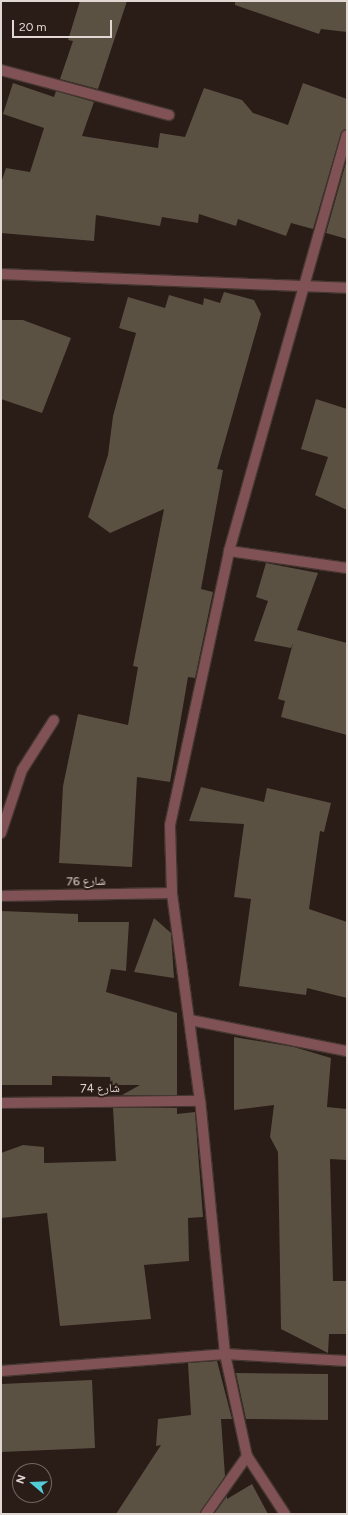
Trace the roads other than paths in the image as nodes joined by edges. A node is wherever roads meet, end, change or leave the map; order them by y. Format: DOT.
graph roads {
  1 [pos="1,70"];
  2 [pos="169,115"];
  3 [pos="347,135"];
  4 [pos="1,274"];
  5 [pos="306,287"];
  6 [pos="347,288"];
  7 [pos="229,551"];
  8 [pos="347,568"];
  9 [pos="54,720"];
  10 [pos="1,833"];
  11 [pos="172,893"];
  12 [pos="1,896"];
  13 [pos="190,1020"];
  14 [pos="347,1051"];
  15 [pos="200,1101"];
  16 [pos="1,1103"];
  17 [pos="225,1354"];
  18 [pos="347,1361"];
  19 [pos="1,1371"];
  20 [pos="247,1456"];
  21 [pos="206,1514"];
  22 [pos="285,1514"];
  1 -- 2 [label="street"];
  3 -- 5 [label="street"];
  4 -- 5 [label="street"];
  5 -- 6 [label="street"];
  5 -- 7 [label="street"];
  7 -- 8 [label="street"];
  7 -- 11 [label="street"];
  9 -- 10 [label="street"];
  11 -- 12 [label="street, شارع 76"];
  11 -- 13 [label="street"];
  13 -- 14 [label="street"];
  13 -- 15 [label="street"];
  15 -- 16 [label="street, شارع 74"];
  15 -- 17 [label="street"];
  17 -- 18 [label="street"];
  17 -- 19 [label="street"];
  17 -- 20 [label="street"];
  20 -- 21 [label="street"];
  20 -- 22 [label="street"];
}
